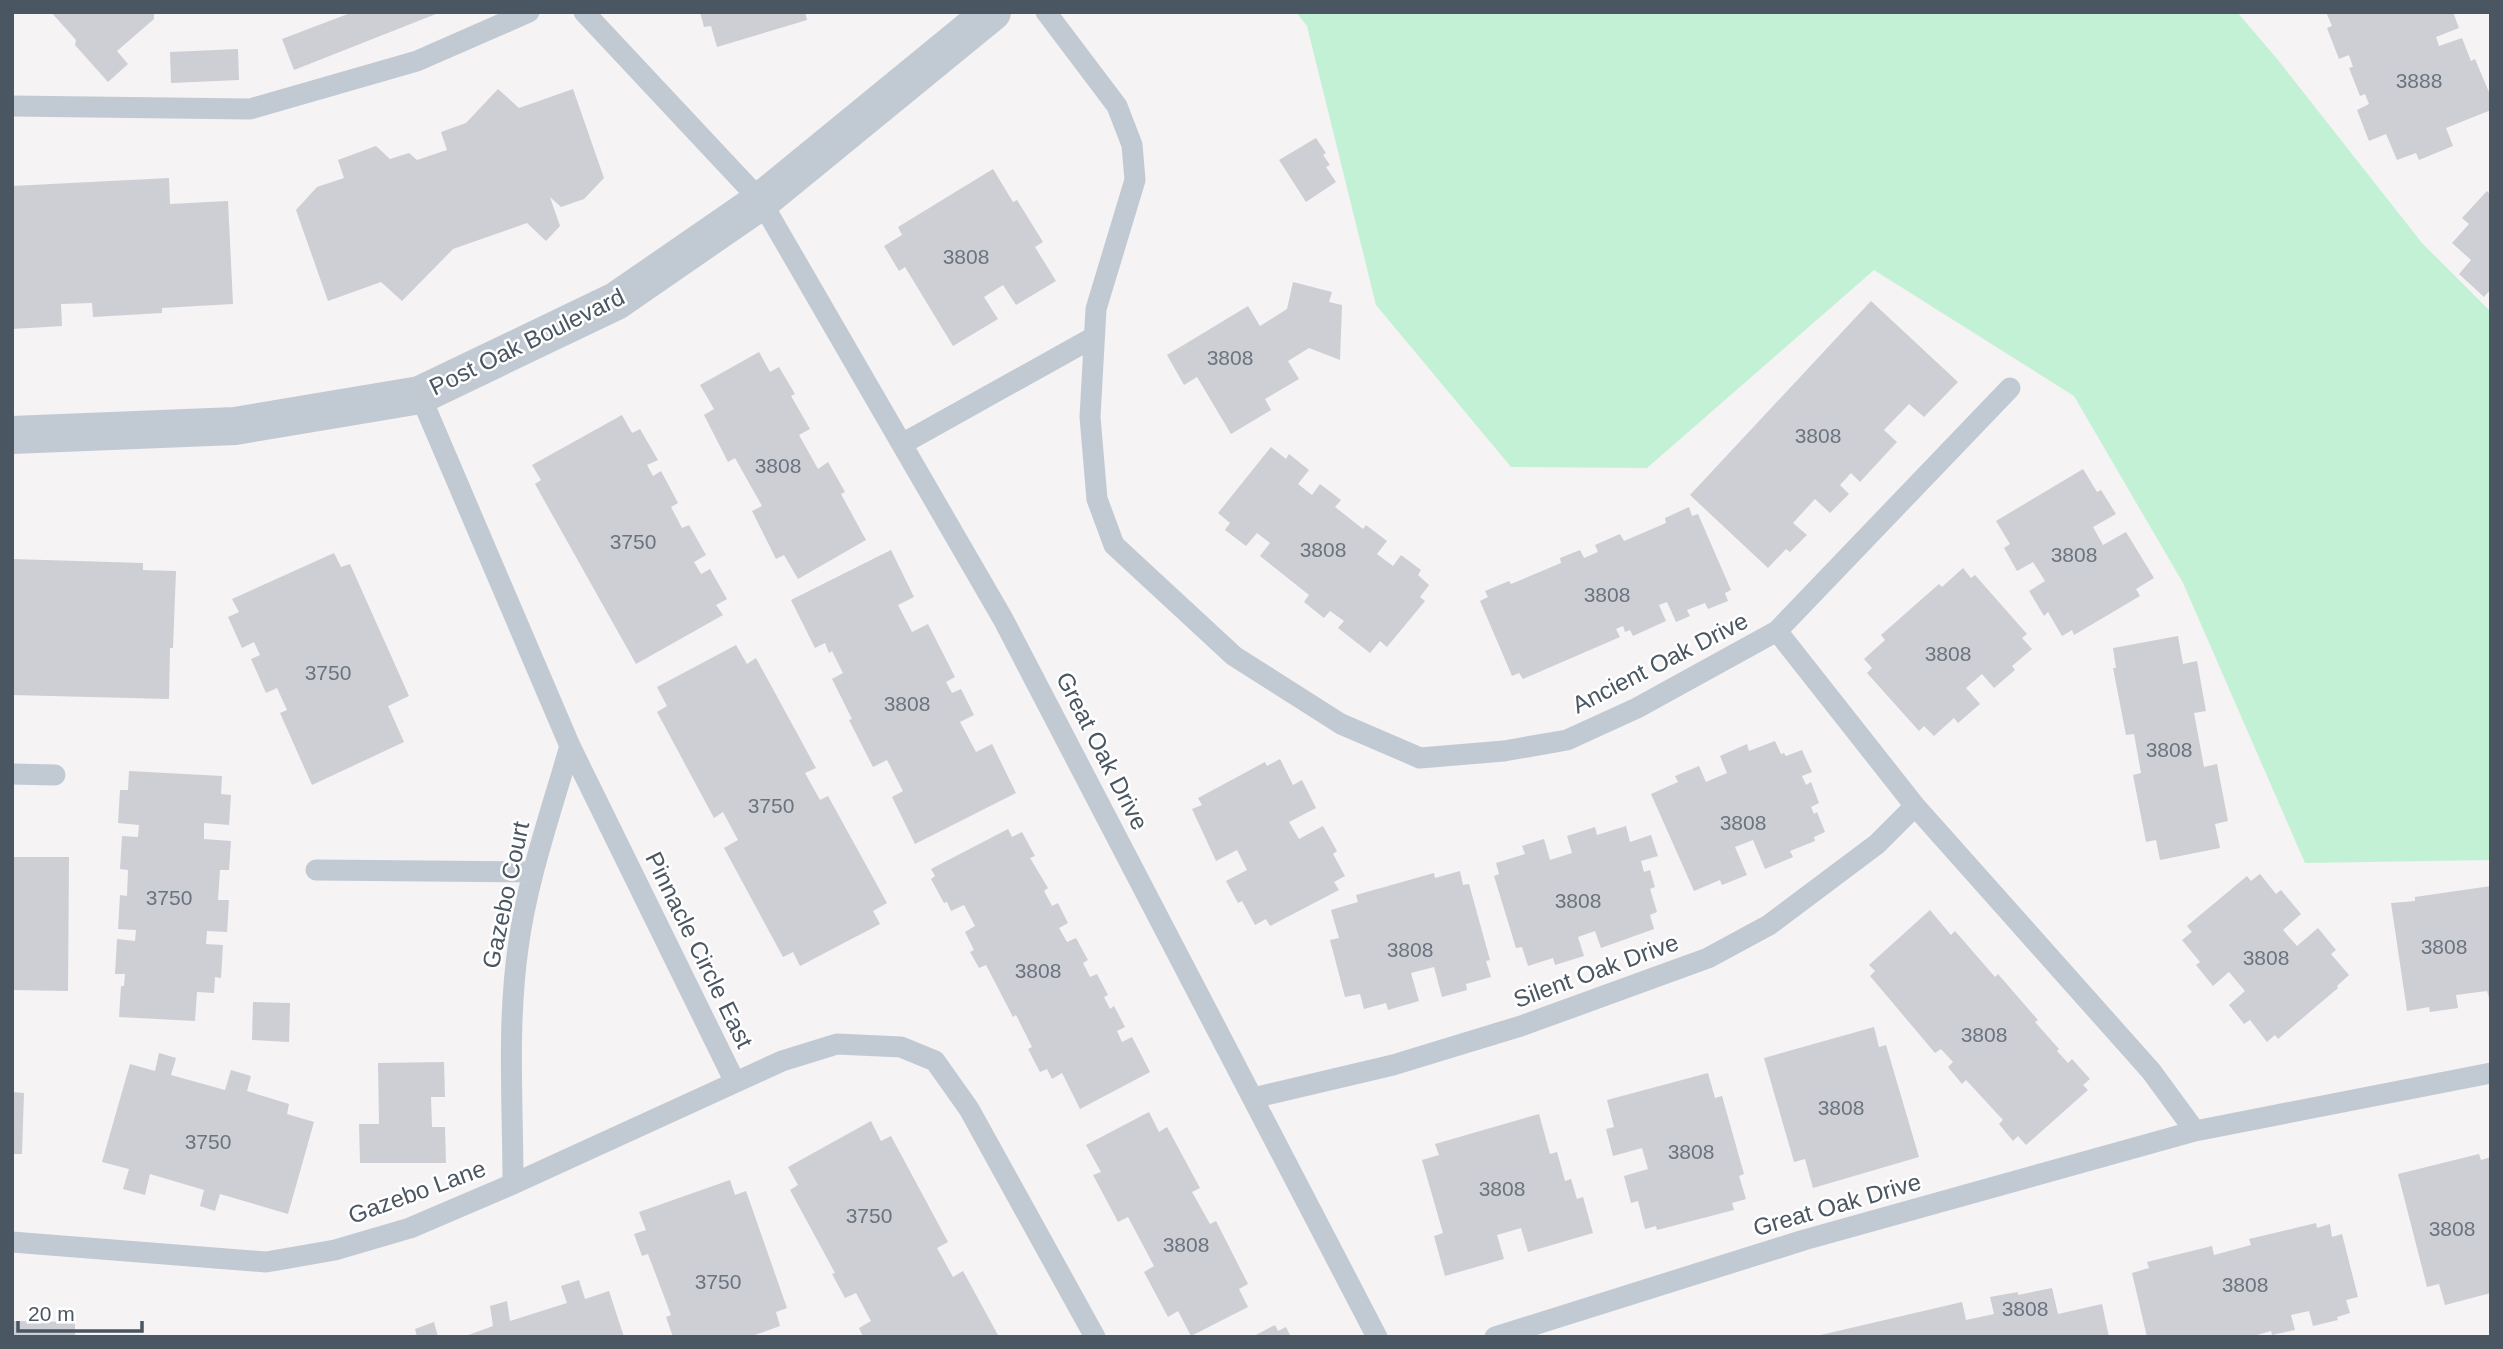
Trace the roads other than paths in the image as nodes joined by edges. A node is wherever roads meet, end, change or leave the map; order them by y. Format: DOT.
graph roads {
  1 [pos="529,12"];
  2 [pos="584,12"];
  3 [pos="992,12"];
  4 [pos="1046,12"];
  5 [pos="12,106"];
  6 [pos="761,201"];
  7 [pos="1094,337"];
  8 [pos="2010,388"];
  9 [pos="420,395"];
  10 [pos="12,435"];
  11 [pos="902,444"];
  12 [pos="1777,631"];
  13 [pos="570,746"];
  14 [pos="12,774"];
  15 [pos="55,775"];
  16 [pos="1914,806"];
  17 [pos="316,870"];
  18 [pos="533,872"];
  19 [pos="2491,1073"];
  20 [pos="735,1083"];
  21 [pos="1253,1098"];
  22 [pos="2195,1131"];
  23 [pos="513,1184"];
  24 [pos="12,1242"];
  25 [pos="1095,1337"];
  26 [pos="1377,1337"];
  27 [pos="1495,1337"];
  1 -- 5 [label="lane"];
  2 -- 6 [label="lane, Great Oak Drive"];
  3 -- 6 [label="street, Post Oak Boulevard"];
  4 -- 7 [label="lane, Ancient Oak Drive"];
  6 -- 9 [label="street, Post Oak Boulevard"];
  6 -- 11 [label="lane, Great Oak Drive"];
  7 -- 11 [label="lane"];
  7 -- 12 [label="lane, Ancient Oak Drive"];
  8 -- 12 [label="lane, Ancient Oak Drive"];
  9 -- 10 [label="street, Post Oak Boulevard"];
  9 -- 13 [label="lane, Pinnacle Circle East"];
  11 -- 21 [label="lane, Great Oak Drive"];
  12 -- 16 [label="lane"];
  13 -- 18 [label="lane, Gazebo Court"];
  13 -- 20 [label="lane, Pinnacle Circle East"];
  14 -- 15 [label="lane"];
  16 -- 21 [label="lane, Silent Oak Drive"];
  16 -- 22 [label="lane"];
  17 -- 18 [label="lane"];
  18 -- 23 [label="lane, Gazebo Court"];
  19 -- 22 [label="lane, Great Oak Drive"];
  20 -- 23 [label="lane, Gazebo Lane"];
  20 -- 25 [label="lane, Pinnacle Circle East"];
  21 -- 26 [label="lane, Great Oak Drive"];
  22 -- 27 [label="lane, Great Oak Drive"];
  23 -- 24 [label="lane, Gazebo Lane"];
}
